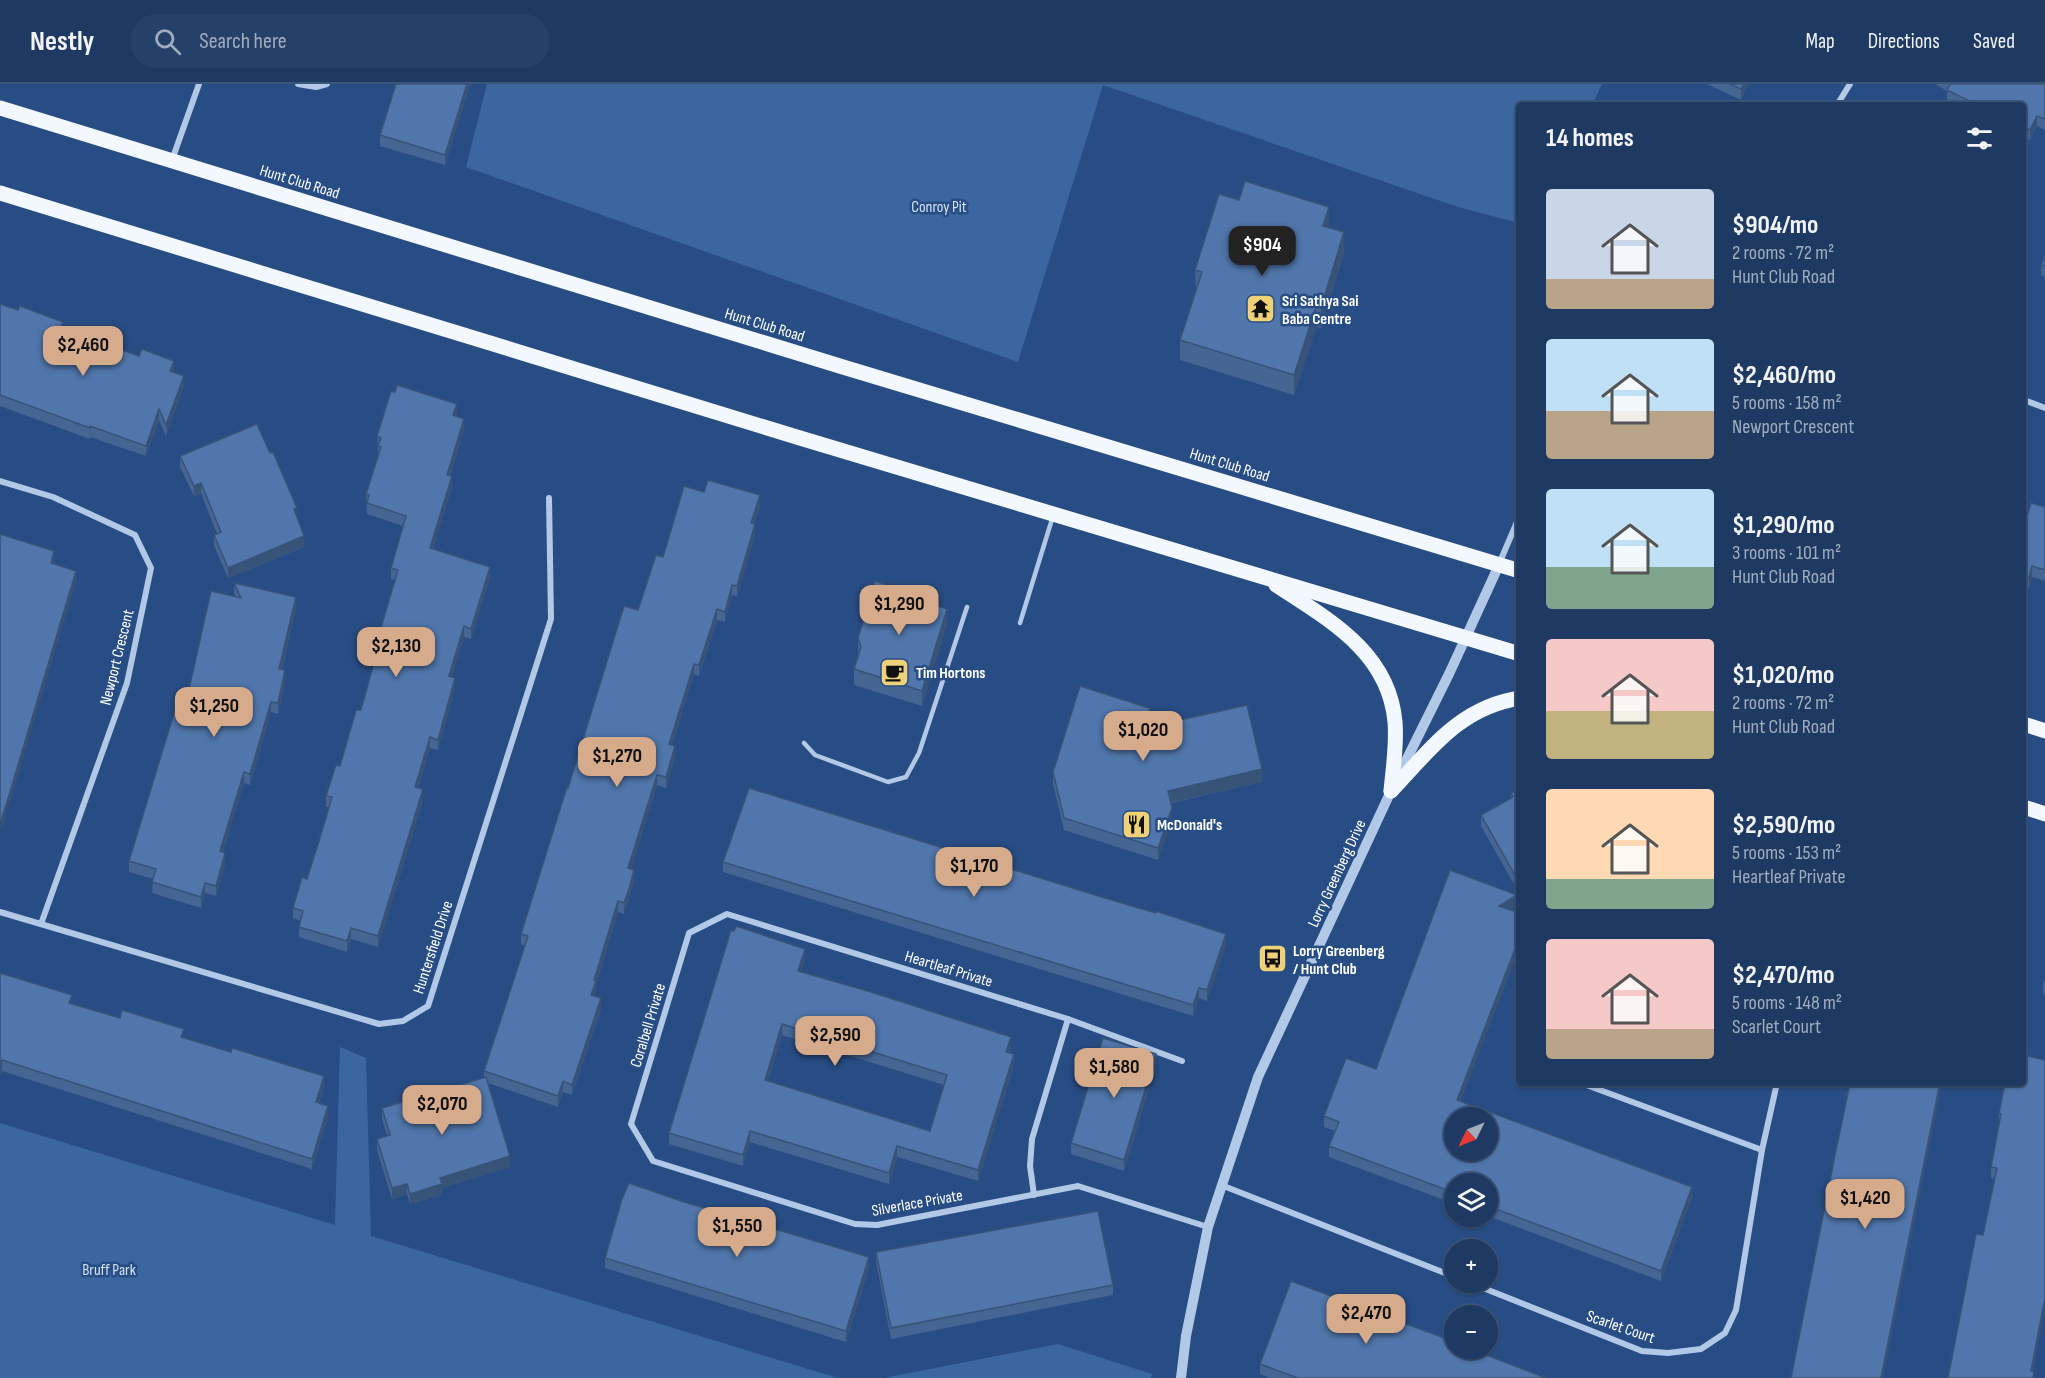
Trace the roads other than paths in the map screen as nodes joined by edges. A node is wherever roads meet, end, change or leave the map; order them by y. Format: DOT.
graph roads {
  1 [pos="199,84"];
  2 [pos="298,84"];
  3 [pos="327,84"];
  4 [pos="1850,84"];
  5 [pos="1839,102"];
  6 [pos="0,108"];
  7 [pos="172,160"];
  8 [pos="0,192"];
  9 [pos="2026,401"];
  10 [pos="2045,408"];
  11 [pos="0,481"];
  12 [pos="549,498"];
  13 [pos="1054,514"];
  14 [pos="1516,524"];
  15 [pos="1499,564"];
  16 [pos="1516,570"];
  17 [pos="1263,576"];
  18 [pos="967,607"];
  19 [pos="1020,623"];
  20 [pos="1465,637"];
  21 [pos="1516,653"];
  22 [pos="1516,699"];
  23 [pos="2026,725"];
  24 [pos="2045,730"];
  25 [pos="804,743"];
  26 [pos="1391,791"];
  27 [pos="2026,808"];
  28 [pos="2045,814"];
  29 [pos="0,912"];
  30 [pos="41,924"];
  31 [pos="708,924"];
  32 [pos="1068,1019"];
  33 [pos="1182,1061"];
  34 [pos="1589,1086"];
  35 [pos="1776,1086"];
  36 [pos="642,1143"];
  37 [pos="1762,1150"];
  38 [pos="1221,1185"];
  39 [pos="1034,1195"];
  40 [pos="1208,1227"];
  41 [pos="1444,1273"];
  42 [pos="1496,1293"];
  43 [pos="1181,1378"];
  1 -- 7 [label="street"];
  2 -- 3 [label="street"];
  4 -- 5 [label="street"];
  6 -- 7 [label="main road, Hunt Club Road"];
  7 -- 15 [label="main road, Hunt Club Road"];
  8 -- 13 [label="main road"];
  9 -- 10 [label="street"];
  11 -- 30 [label="street, Newport Crescent"];
  12 -- 30 [label="street, Huntersfield Drive"];
  13 -- 17 [label="main road"];
  13 -- 19 [label="lane"];
  14 -- 15 [label="street"];
  15 -- 16 [label="main road, Hunt Club Road"];
  15 -- 20 [label="street, Lorry Greenberg Drive"];
  17 -- 20 [label="main road"];
  17 -- 26 [label="main road"];
  18 -- 25 [label="lane"];
  20 -- 21 [label="main road"];
  20 -- 26 [label="street, Lorry Greenberg Drive"];
  22 -- 26 [label="main road"];
  23 -- 24 [label="main road"];
  26 -- 38 [label="street, Lorry Greenberg Drive"];
  27 -- 28 [label="main road"];
  29 -- 30 [label="street, Huntersfield Drive"];
  31 -- 32 [label="street, Heartleaf Private"];
  31 -- 36 [label="street, Coralbell Private"];
  32 -- 33 [label="street, Heartleaf Private"];
  32 -- 39 [label="street"];
  34 -- 37 [label="street"];
  35 -- 37 [label="street, Scarlet Court"];
  36 -- 39 [label="street, Silverlace Private"];
  37 -- 42 [label="street, Scarlet Court"];
  38 -- 40 [label="street, Lorry Greenberg Drive"];
  38 -- 41 [label="street"];
  39 -- 40 [label="street, Silverlace Private"];
  40 -- 43 [label="street, Lorry Greenberg Drive"];
}
